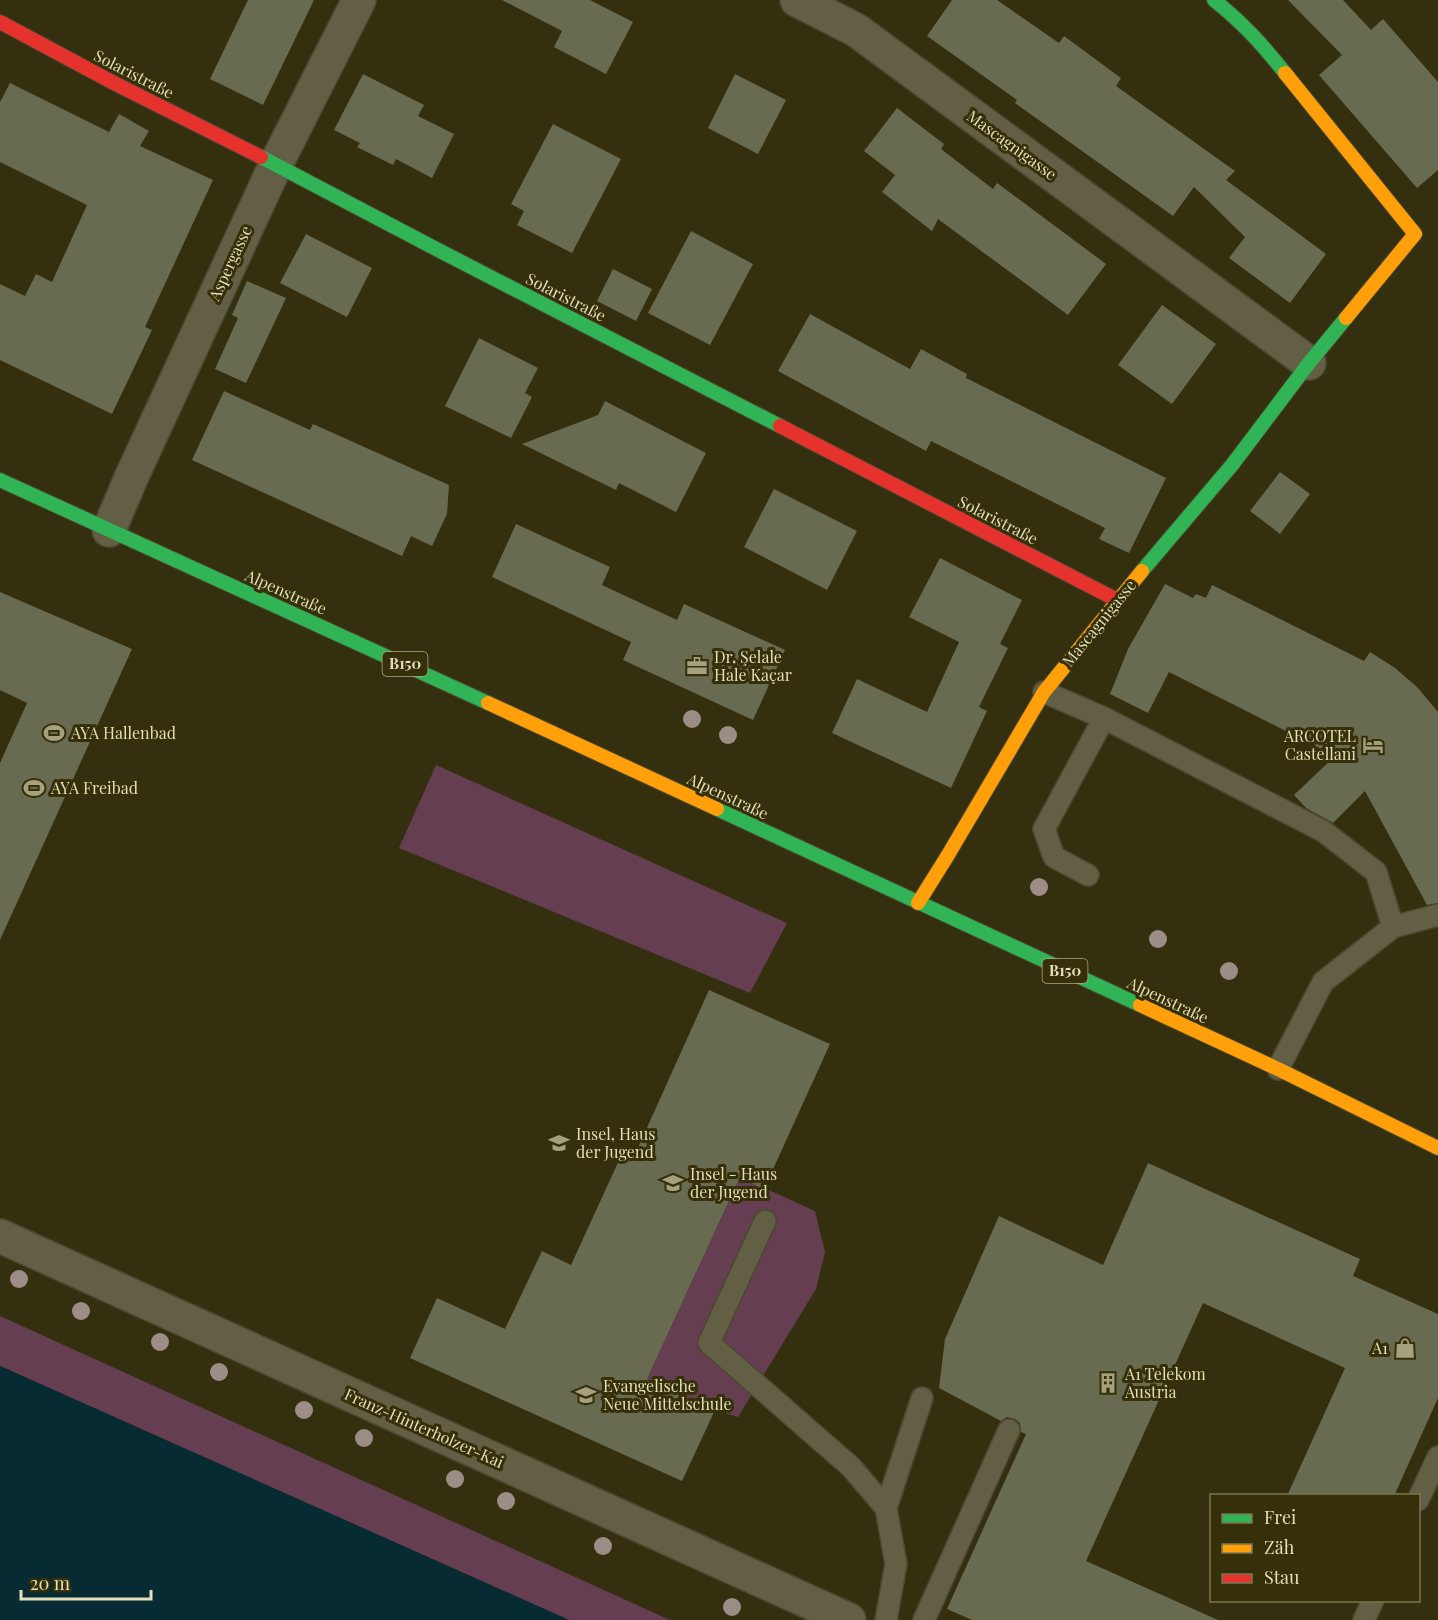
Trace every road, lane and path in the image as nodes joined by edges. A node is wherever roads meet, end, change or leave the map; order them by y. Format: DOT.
graph roads {
  1 [pos="359,0"];
  2 [pos="797,0"];
  3 [pos="1214,0"];
  4 [pos="0,22"];
  5 [pos="276,164"];
  6 [pos="1309,363"];
  7 [pos="0,480"];
  8 [pos="110,530"];
  9 [pos="1117,600"];
  10 [pos="1044,692"];
  11 [pos="1104,718"];
  12 [pos="1088,875"];
  13 [pos="918,903"];
  14 [pos="1438,915"];
  15 [pos="1393,927"];
  16 [pos="1278,1069"];
  17 [pos="1438,1148"];
  18 [pos="765,1221"];
  19 [pos="0,1236"];
  20 [pos="922,1398"];
  21 [pos="1009,1430"];
  22 [pos="1438,1457"];
  23 [pos="1420,1498"];
  24 [pos="885,1508"];
  25 [pos="1372,1602"];
  26 [pos="849,1620"];
  27 [pos="886,1620"];
  28 [pos="924,1620"];
  29 [pos="1364,1620"];
  1 -- 5 [label="street, Aspergasse"];
  2 -- 6 [label="street, Mascagnigasse"];
  3 -- 6 [label="street, Mascagnigasse"];
  4 -- 5 [label="street, Solaristraße"];
  5 -- 8 [label="street, Aspergasse"];
  5 -- 9 [label="street, Solaristraße"];
  6 -- 9 [label="street, Mascagnigasse"];
  7 -- 8 [label="street, Alpenstraße / B150"];
  8 -- 13 [label="street, Alpenstraße / B150"];
  9 -- 10 [label="street, Mascagnigasse"];
  10 -- 11 [label="lane"];
  10 -- 13 [label="street, Mascagnigasse"];
  11 -- 12 [label="lane"];
  11 -- 15 [label="lane"];
  13 -- 16 [label="street, Alpenstraße / B150"];
  14 -- 15 [label="lane"];
  15 -- 16 [label="lane"];
  16 -- 17 [label="street, Alpenstraße / B150"];
  18 -- 24 [label="lane"];
  19 -- 26 [label="street, Franz-Hinterholzer-Kai"];
  20 -- 24 [label="lane"];
  21 -- 28 [label="lane"];
  22 -- 23 [label="lane"];
  24 -- 27 [label="lane"];
  25 -- 29 [label="lane"];
}
